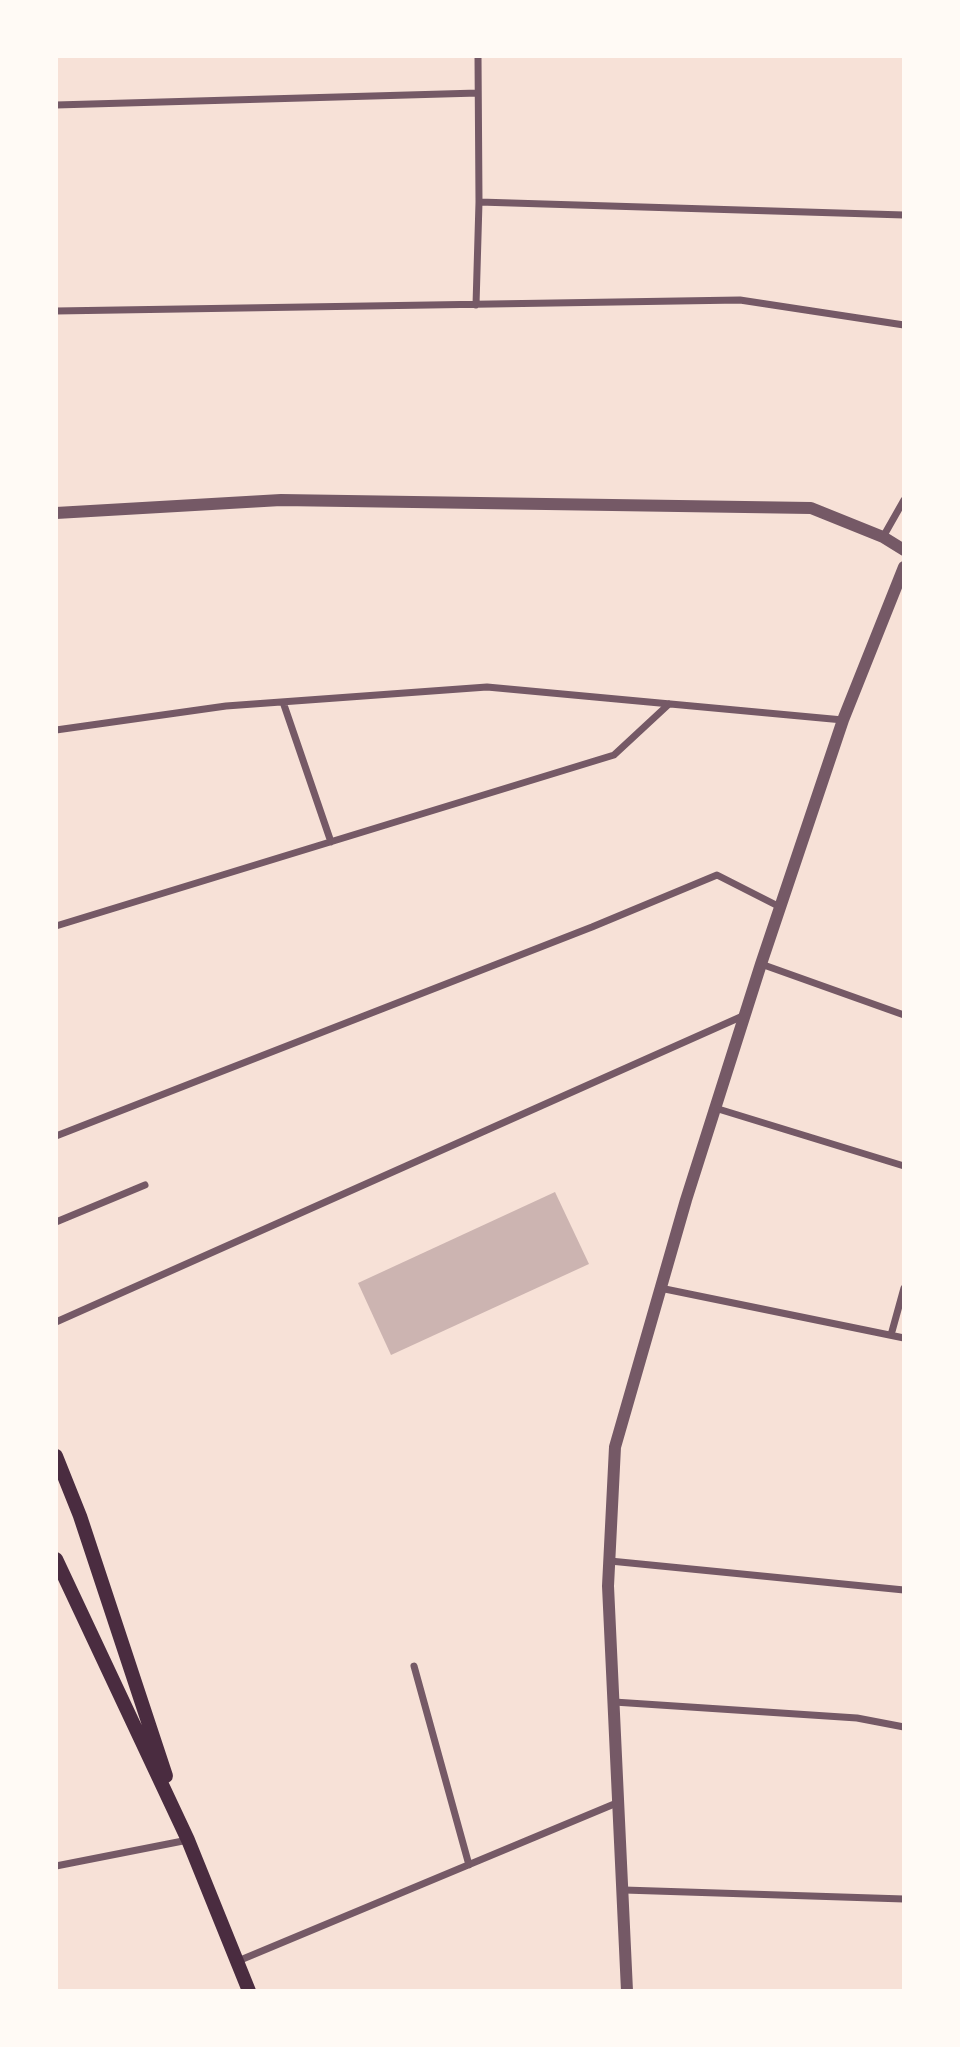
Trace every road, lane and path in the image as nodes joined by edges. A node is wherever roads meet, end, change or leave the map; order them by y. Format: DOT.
graph roads {
  1 [pos="478,56"];
  2 [pos="478,93"];
  3 [pos="56,104"];
  4 [pos="480,202"];
  5 [pos="904,215"];
  6 [pos="476,305"];
  7 [pos="56,311"];
  8 [pos="904,325"];
  9 [pos="904,500"];
  10 [pos="56,513"];
  11 [pos="883,537"];
  12 [pos="904,550"];
  13 [pos="904,567"];
  14 [pos="283,702"];
  15 [pos="668,704"];
  16 [pos="843,719"];
  17 [pos="56,730"];
  18 [pos="331,842"];
  19 [pos="780,907"];
  20 [pos="56,926"];
  21 [pos="761,964"];
  22 [pos="745,1015"];
  23 [pos="904,1015"];
  24 [pos="715,1108"];
  25 [pos="56,1136"];
  26 [pos="904,1166"];
  27 [pos="145,1185"];
  28 [pos="56,1222"];
  29 [pos="660,1288"];
  30 [pos="904,1288"];
  31 [pos="56,1322"];
  32 [pos="891,1335"];
  33 [pos="904,1338"];
  34 [pos="56,1457"];
  35 [pos="56,1559"];
  36 [pos="610,1561"];
  37 [pos="60,1579"];
  38 [pos="904,1590"];
  39 [pos="414,1666"];
  40 [pos="614,1702"];
  41 [pos="904,1727"];
  42 [pos="619,1802"];
  43 [pos="188,1840"];
  44 [pos="469,1865"];
  45 [pos="56,1866"];
  46 [pos="624,1890"];
  47 [pos="904,1899"];
  48 [pos="237,1961"];
  49 [pos="249,1991"];
  50 [pos="627,1991"];
  1 -- 2 [label="street"];
  2 -- 3 [label="street"];
  2 -- 4 [label="street"];
  4 -- 5 [label="street"];
  4 -- 6 [label="street"];
  6 -- 7 [label="street"];
  6 -- 8 [label="street"];
  9 -- 11 [label="street"];
  10 -- 11 [label="street"];
  11 -- 12 [label="street"];
  13 -- 16 [label="street"];
  14 -- 15 [label="street"];
  14 -- 17 [label="street"];
  14 -- 18 [label="street"];
  15 -- 16 [label="street"];
  15 -- 18 [label="street"];
  16 -- 19 [label="street"];
  18 -- 20 [label="street"];
  19 -- 21 [label="street"];
  19 -- 25 [label="street"];
  21 -- 22 [label="street"];
  21 -- 23 [label="street"];
  22 -- 24 [label="street"];
  22 -- 31 [label="street"];
  24 -- 26 [label="street"];
  24 -- 29 [label="street"];
  27 -- 28 [label="street"];
  29 -- 32 [label="street"];
  29 -- 36 [label="street"];
  30 -- 32 [label="street"];
  32 -- 33 [label="street"];
  34 -- 43 [label="main road"];
  35 -- 37 [label="main road"];
  36 -- 38 [label="street"];
  36 -- 40 [label="street"];
  37 -- 43 [label="main road"];
  39 -- 44 [label="street"];
  40 -- 41 [label="street"];
  40 -- 42 [label="street"];
  42 -- 44 [label="street"];
  42 -- 46 [label="street"];
  43 -- 45 [label="street"];
  43 -- 48 [label="main road"];
  44 -- 48 [label="street"];
  46 -- 47 [label="street"];
  46 -- 50 [label="street"];
  48 -- 49 [label="main road"];
}
